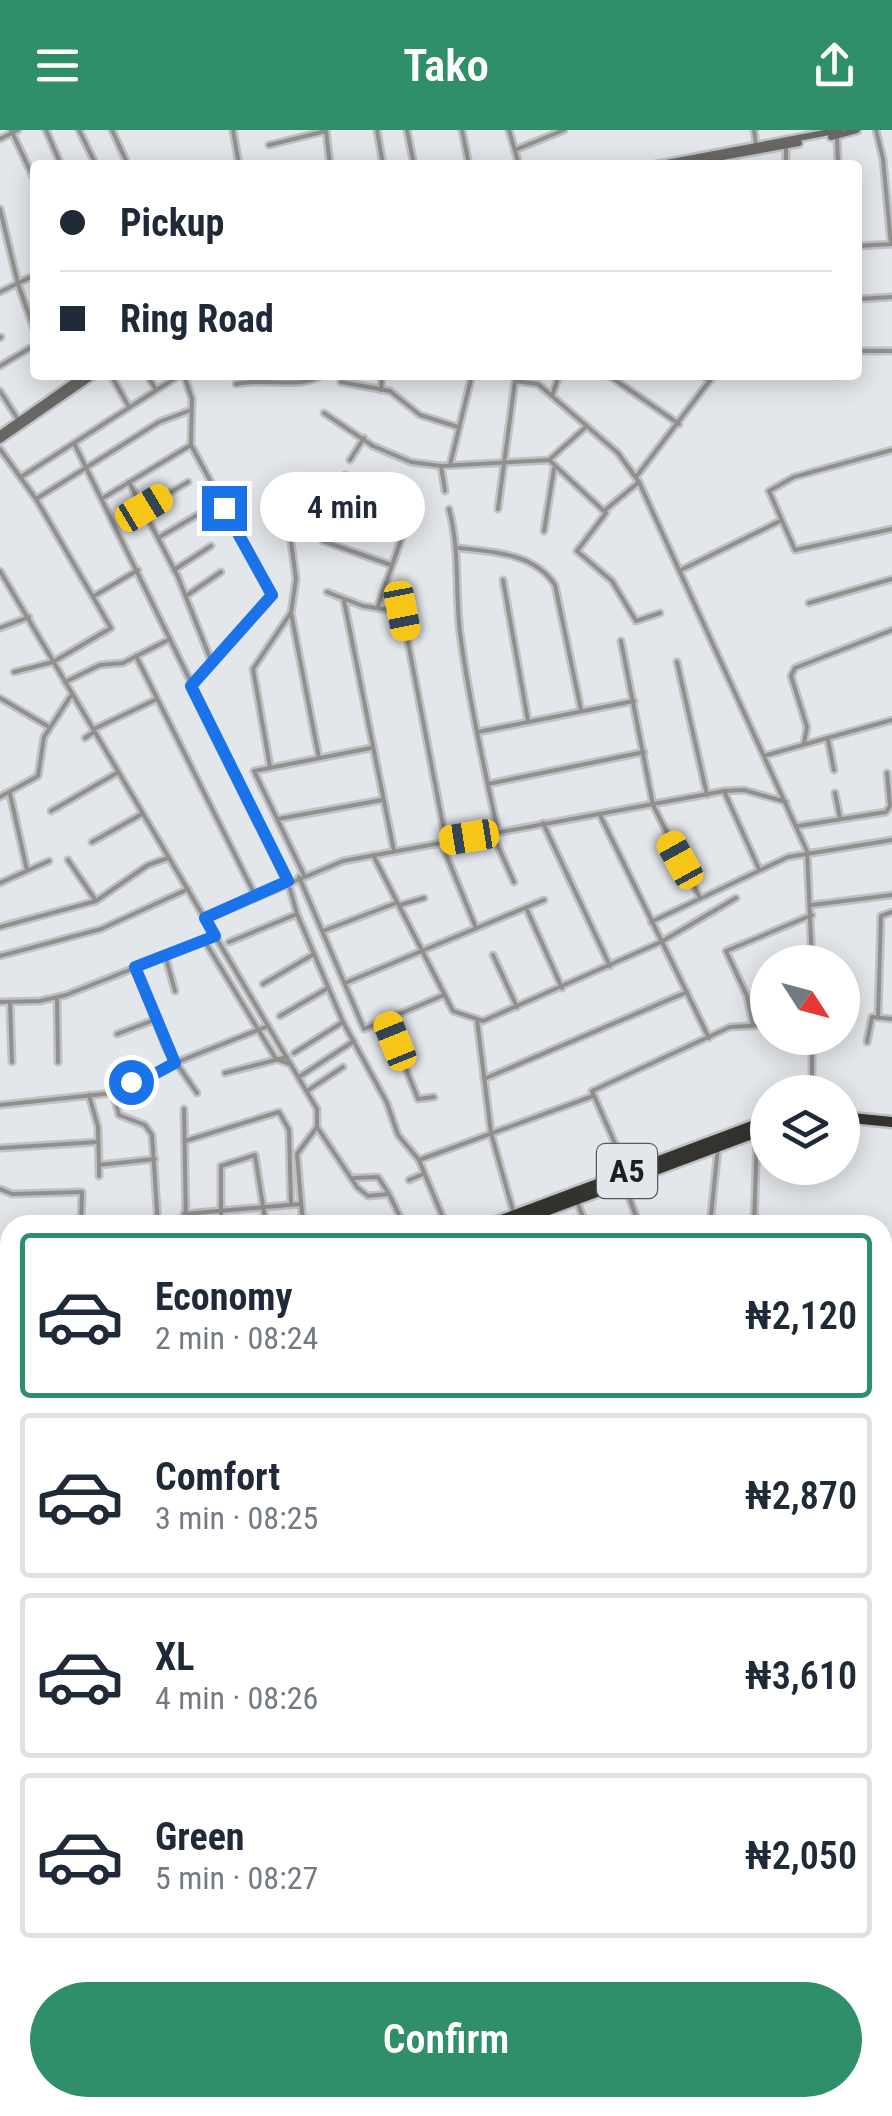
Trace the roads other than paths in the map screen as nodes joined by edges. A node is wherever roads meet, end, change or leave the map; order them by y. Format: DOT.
graph roads {
  1 [pos="46,130"];
  2 [pos="79,130"];
  3 [pos="112,130"];
  4 [pos="233,130"];
  5 [pos="326,130"];
  6 [pos="377,130"];
  7 [pos="407,130"];
  8 [pos="462,130"];
  9 [pos="509,130"];
  10 [pos="564,130"];
  11 [pos="754,130"];
  12 [pos="856,130"];
  13 [pos="876,130"];
  14 [pos="14,131"];
  15 [pos="839,133"];
  16 [pos="0,139"];
  17 [pos="269,145"];
  18 [pos="786,146"];
  19 [pos="756,147"];
  20 [pos="514,150"];
  21 [pos="734,156"];
  22 [pos="60,160"];
  23 [pos="94,160"];
  24 [pos="126,160"];
  25 [pos="238,160"];
  26 [pos="329,160"];
  27 [pos="382,160"];
  28 [pos="413,160"];
  29 [pos="468,160"];
  30 [pos="517,160"];
  31 [pos="684,160"];
  32 [pos="709,160"];
  33 [pos="734,160"];
  34 [pos="786,160"];
  35 [pos="838,160"];
  36 [pos="30,169"];
  37 [pos="0,209"];
  38 [pos="892,244"];
  39 [pos="862,246"];
  40 [pos="30,278"];
  41 [pos="18,284"];
  42 [pos="0,292"];
  43 [pos="892,297"];
  44 [pos="862,300"];
  45 [pos="30,318"];
  46 [pos="30,348"];
  47 [pos="862,350"];
  48 [pos="892,351"];
  49 [pos="0,366"];
  50 [pos="77,380"];
  51 [pos="86,380"];
  52 [pos="114,380"];
  53 [pos="151,380"];
  54 [pos="172,380"];
  55 [pos="183,380"];
  56 [pos="260,380"];
  57 [pos="289,380"];
  58 [pos="314,380"];
  59 [pos="381,380"];
  60 [pos="471,380"];
  61 [pos="538,380"];
  62 [pos="557,380"];
  63 [pos="615,380"];
  64 [pos="711,380"];
  65 [pos="340,382"];
  66 [pos="236,384"];
  67 [pos="538,384"];
  68 [pos="155,388"];
  69 [pos="380,390"];
  70 [pos="0,391"];
  71 [pos="552,396"];
  72 [pos="129,406"];
  73 [pos="191,410"];
  74 [pos="324,413"];
  75 [pos="19,421"];
  76 [pos="679,424"];
  77 [pos="458,426"];
  78 [pos="587,426"];
  79 [pos="0,437"];
  80 [pos="364,438"];
  81 [pos="74,443"];
  82 [pos="192,445"];
  83 [pos="0,448"];
  84 [pos="892,450"];
  85 [pos="350,460"];
  86 [pos="549,460"];
  87 [pos="505,463"];
  88 [pos="450,465"];
  89 [pos="441,466"];
  90 [pos="89,469"];
  91 [pos="554,469"];
  92 [pos="345,474"];
  93 [pos="21,477"];
  94 [pos="637,480"];
  95 [pos="128,482"];
  96 [pos="188,482"];
  97 [pos="445,491"];
  98 [pos="340,492"];
  99 [pos="103,498"];
  100 [pos="36,500"];
  101 [pos="144,508"];
  102 [pos="450,509"];
  103 [pos="498,509"];
  104 [pos="604,511"];
  105 [pos="199,514"];
  106 [pos="780,521"];
  107 [pos="892,530"];
  108 [pos="544,531"];
  109 [pos="158,538"];
  110 [pos="290,542"];
  111 [pos="211,546"];
  112 [pos="457,548"];
  113 [pos="390,565"];
  114 [pos="0,570"];
  115 [pos="138,570"];
  116 [pos="174,570"];
  117 [pos="680,570"];
  118 [pos="222,572"];
  119 [pos="892,579"];
  120 [pos="502,580"];
  121 [pos="327,592"];
  122 [pos="186,596"];
  123 [pos="92,597"];
  124 [pos="344,601"];
  125 [pos="809,604"];
  126 [pos="378,606"];
  127 [pos="402,611"];
  128 [pos="660,612"];
  129 [pos="291,613"];
  130 [pos="409,613"];
  131 [pos="29,617"];
  132 [pos="0,628"];
  133 [pos="892,630"];
  134 [pos="170,639"];
  135 [pos="621,641"];
  136 [pos="136,656"];
  137 [pos="53,662"];
  138 [pos="677,662"];
  139 [pos="212,663"];
  140 [pos="14,672"];
  141 [pos="65,682"];
  142 [pos="191,686"];
  143 [pos="72,694"];
  144 [pos="0,698"];
  145 [pos="157,698"];
  146 [pos="634,701"];
  147 [pos="581,710"];
  148 [pos="528,720"];
  149 [pos="892,720"];
  150 [pos="49,727"];
  151 [pos="93,730"];
  152 [pos="478,732"];
  153 [pos="84,738"];
  154 [pos="828,738"];
  155 [pos="804,743"];
  156 [pos="372,748"];
  157 [pos="644,752"];
  158 [pos="766,755"];
  159 [pos="319,758"];
  160 [pos="270,766"];
  161 [pos="834,770"];
  162 [pos="117,773"];
  163 [pos="887,773"];
  164 [pos="488,784"];
  165 [pos="724,791"];
  166 [pos="890,791"];
  167 [pos="10,794"];
  168 [pos="835,794"];
  169 [pos="707,795"];
  170 [pos="0,797"];
  171 [pos="382,800"];
  172 [pos="788,802"];
  173 [pos="653,806"];
  174 [pos="51,811"];
  175 [pos="142,814"];
  176 [pos="600,816"];
  177 [pos="840,818"];
  178 [pos="277,820"];
  179 [pos="543,823"];
  180 [pos="798,826"];
  181 [pos="495,833"];
  182 [pos="892,840"];
  183 [pos="444,841"];
  184 [pos="92,842"];
  185 [pos="808,850"];
  186 [pos="394,851"];
  187 [pos="373,855"];
  188 [pos="168,858"];
  189 [pos="68,860"];
  190 [pos="49,862"];
  191 [pos="27,870"];
  192 [pos="759,870"];
  193 [pos="301,876"];
  194 [pos="288,881"];
  195 [pos="514,882"];
  196 [pos="0,883"];
  197 [pos="188,889"];
  198 [pos="290,889"];
  199 [pos="255,895"];
  200 [pos="892,895"];
  201 [pos="699,896"];
  202 [pos="424,898"];
  203 [pos="736,898"];
  204 [pos="96,900"];
  205 [pos="544,900"];
  206 [pos="397,904"];
  207 [pos="812,905"];
  208 [pos="526,909"];
  209 [pos="892,912"];
  210 [pos="297,914"];
  211 [pos="812,914"];
  212 [pos="205,918"];
  213 [pos="651,922"];
  214 [pos="0,927"];
  215 [pos="476,928"];
  216 [pos="324,932"];
  217 [pos="215,936"];
  218 [pos="204,940"];
  219 [pos="229,942"];
  220 [pos="661,942"];
  221 [pos="812,945"];
  222 [pos="422,951"];
  223 [pos="314,954"];
  224 [pos="165,955"];
  225 [pos="493,955"];
  226 [pos="0,956"];
  227 [pos="610,966"];
  228 [pos="135,967"];
  229 [pos="345,983"];
  230 [pos="263,984"];
  231 [pos="328,988"];
  232 [pos="562,988"];
  233 [pos="175,991"];
  234 [pos="688,992"];
  235 [pos="444,995"];
  236 [pos="57,998"];
  237 [pos="0,1002"];
  238 [pos="10,1002"];
  239 [pos="517,1007"];
  240 [pos="750,1013"];
  241 [pos="280,1016"];
  242 [pos="878,1017"];
  243 [pos="892,1019"];
  244 [pos="158,1020"];
  245 [pos="386,1020"];
  246 [pos="477,1020"];
  247 [pos="343,1022"];
  248 [pos="750,1025"];
  249 [pos="268,1026"];
  250 [pos="259,1032"];
  251 [pos="117,1034"];
  252 [pos="709,1038"];
  253 [pos="354,1041"];
  254 [pos="867,1042"];
  255 [pos="294,1052"];
  256 [pos="287,1057"];
  257 [pos="276,1059"];
  258 [pos="12,1062"];
  259 [pos="58,1062"];
  260 [pos="175,1063"];
  261 [pos="291,1064"];
  262 [pos="343,1068"];
  263 [pos="225,1073"];
  264 [pos="298,1077"];
  265 [pos="484,1079"];
  266 [pos="307,1091"];
  267 [pos="114,1093"];
  268 [pos="197,1093"];
  269 [pos="89,1094"];
  270 [pos="595,1096"];
  271 [pos="434,1097"];
  272 [pos="0,1105"];
  273 [pos="184,1109"];
  274 [pos="860,1115"];
  275 [pos="892,1118"];
  276 [pos="317,1127"];
  277 [pos="750,1127"];
  278 [pos="491,1133"];
  279 [pos="750,1133"];
  280 [pos="184,1141"];
  281 [pos="98,1142"];
  282 [pos="719,1144"];
  283 [pos="0,1148"];
  284 [pos="155,1159"];
  285 [pos="419,1160"];
  286 [pos="99,1165"];
  287 [pos="425,1173"];
  288 [pos="99,1176"];
  289 [pos="625,1176"];
  290 [pos="352,1179"];
  291 [pos="409,1180"];
  292 [pos="757,1185"];
  293 [pos="0,1189"];
  294 [pos="389,1194"];
  295 [pos="576,1200"];
  296 [pos="300,1204"];
  297 [pos="291,1205"];
  298 [pos="266,1207"];
  299 [pos="221,1212"];
  300 [pos="184,1214"];
  301 [pos="81,1215"];
  302 [pos="158,1215"];
  303 [pos="221,1215"];
  304 [pos="266,1215"];
  305 [pos="299,1215"];
  306 [pos="399,1215"];
  307 [pos="442,1215"];
  308 [pos="512,1215"];
  309 [pos="531,1215"];
  310 [pos="548,1215"];
  311 [pos="582,1215"];
  312 [pos="636,1215"];
  313 [pos="711,1215"];
  314 [pos="755,1215"];
  1 -- 22 [label="street"];
  2 -- 23 [label="street"];
  3 -- 24 [label="street"];
  4 -- 25 [label="street"];
  5 -- 17 [label="street"];
  5 -- 26 [label="street"];
  6 -- 27 [label="street"];
  7 -- 28 [label="street"];
  8 -- 29 [label="street"];
  9 -- 20 [label="street"];
  10 -- 20 [label="street"];
  11 -- 19 [label="street"];
  12 -- 15 [label="street"];
  13 -- 38 [label="street"];
  14 -- 16 [label="street"];
  14 -- 36 [label="street"];
  15 -- 18 [label="street"];
  15 -- 19 [label="street"];
  15 -- 35 [label="street"];
  18 -- 21 [label="street"];
  18 -- 34 [label="street"];
  19 -- 31 [label="street"];
  20 -- 30 [label="street"];
  21 -- 32 [label="street"];
  21 -- 33 [label="street"];
  37 -- 41 [label="street"];
  38 -- 39 [label="street"];
  40 -- 41 [label="street"];
  41 -- 42 [label="street"];
  41 -- 45 [label="street"];
  43 -- 44 [label="street"];
  46 -- 49 [label="street"];
  47 -- 48 [label="street"];
  50 -- 75 [label="street"];
  51 -- 79 [label="street"];
  52 -- 72 [label="street"];
  53 -- 68 [label="street"];
  54 -- 68 [label="street"];
  55 -- 73 [label="street"];
  56 -- 66 [label="street"];
  57 -- 58 [label="street"];
  59 -- 69 [label="street"];
  60 -- 77 [label="street"];
  61 -- 67 [label="street"];
  62 -- 71 [label="street"];
  63 -- 76 [label="street"];
  64 -- 76 [label="street"];
  65 -- 69 [label="street"];
  67 -- 71 [label="street"];
  67 -- 87 [label="street"];
  68 -- 72 [label="street"];
  69 -- 77 [label="street"];
  70 -- 75 [label="street"];
  71 -- 78 [label="street"];
  72 -- 81 [label="street"];
  73 -- 82 [label="street"];
  73 -- 90 [label="street"];
  74 -- 80 [label="street"];
  75 -- 79 [label="street"];
  76 -- 94 [label="street"];
  77 -- 88 [label="street"];
  78 -- 86 [label="street"];
  78 -- 94 [label="street"];
  80 -- 85 [label="street"];
  80 -- 89 [label="street"];
  81 -- 90 [label="street"];
  81 -- 93 [label="street"];
  82 -- 95 [label="street"];
  82 -- 139 [label="street"];
  83 -- 93 [label="street"];
  84 -- 106 [label="street"];
  86 -- 87 [label="street"];
  86 -- 91 [label="street"];
  87 -- 88 [label="street"];
  87 -- 103 [label="street"];
  88 -- 89 [label="street"];
  89 -- 97 [label="street"];
  90 -- 99 [label="street"];
  90 -- 100 [label="street"];
  91 -- 104 [label="street"];
  91 -- 108 [label="street"];
  92 -- 98 [label="street"];
  93 -- 100 [label="street"];
  94 -- 104 [label="street"];
  94 -- 117 [label="street"];
  95 -- 99 [label="street"];
  95 -- 101 [label="street"];
  96 -- 101 [label="street"];
  98 -- 113 [label="street"];
  98 -- 113 [label="street"];
  99 -- 115 [label="street"];
  100 -- 123 [label="street"];
  101 -- 109 [label="street"];
  102 -- 112 [label="street"];
  104 -- 128 [label="street"];
  105 -- 109 [label="street"];
  106 -- 107 [label="street"];
  106 -- 117 [label="street"];
  109 -- 116 [label="street"];
  110 -- 129 [label="street"];
  111 -- 116 [label="street"];
  112 -- 147 [label="street"];
  112 -- 152 [label="street"];
  113 -- 126 [label="street"];
  114 -- 131 [label="street"];
  115 -- 123 [label="street"];
  115 -- 134 [label="street"];
  116 -- 122 [label="street"];
  117 -- 158 [label="street"];
  118 -- 122 [label="street"];
  119 -- 125 [label="street"];
  120 -- 148 [label="street"];
  121 -- 124 [label="street"];
  122 -- 139 [label="street"];
  123 -- 137 [label="street"];
  124 -- 126 [label="street"];
  124 -- 156 [label="street"];
  126 -- 127 [label="street"];
  127 -- 130 [label="street"];
  127 -- 183 [label="street"];
  129 -- 159 [label="street"];
  129 -- 160 [label="street"];
  131 -- 132 [label="street"];
  131 -- 137 [label="street"];
  133 -- 155 [label="street"];
  134 -- 136 [label="street"];
  134 -- 142 [label="street"];
  135 -- 146 [label="street"];
  136 -- 141 [label="street"];
  136 -- 145 [label="street"];
  137 -- 140 [label="street"];
  137 -- 141 [label="street"];
  138 -- 169 [label="street"];
  139 -- 142 [label="street"];
  141 -- 143 [label="street"];
  142 -- 194 [label="street"];
  143 -- 150 [label="street"];
  143 -- 151 [label="street"];
  144 -- 150 [label="street"];
  145 -- 151 [label="street"];
  145 -- 199 [label="street"];
  146 -- 147 [label="street"];
  146 -- 157 [label="street"];
  147 -- 148 [label="street"];
  148 -- 152 [label="street"];
  149 -- 154 [label="street"];
  150 -- 167 [label="street"];
  151 -- 153 [label="street"];
  151 -- 162 [label="street"];
  152 -- 164 [label="street"];
  154 -- 155 [label="street"];
  154 -- 161 [label="street"];
  155 -- 158 [label="street"];
  156 -- 159 [label="street"];
  156 -- 171 [label="street"];
  157 -- 164 [label="street"];
  157 -- 173 [label="street"];
  158 -- 172 [label="street"];
  159 -- 160 [label="street"];
  160 -- 178 [label="street"];
  162 -- 174 [label="street"];
  162 -- 175 [label="street"];
  163 -- 166 [label="street"];
  164 -- 181 [label="street"];
  165 -- 169 [label="street"];
  165 -- 172 [label="street"];
  165 -- 192 [label="street"];
  166 -- 177 [label="street"];
  167 -- 170 [label="street"];
  167 -- 191 [label="street"];
  168 -- 177 [label="street"];
  169 -- 173 [label="street"];
  171 -- 178 [label="street"];
  171 -- 186 [label="street"];
  172 -- 180 [label="street"];
  173 -- 176 [label="street"];
  173 -- 201 [label="street"];
  175 -- 184 [label="street"];
  175 -- 188 [label="street"];
  176 -- 179 [label="street"];
  176 -- 213 [label="street"];
  177 -- 180 [label="street"];
  178 -- 193 [label="street"];
  179 -- 181 [label="street"];
  179 -- 227 [label="street"];
  180 -- 185 [label="street"];
  181 -- 183 [label="street"];
  181 -- 195 [label="street"];
  182 -- 185 [label="street"];
  183 -- 186 [label="street"];
  183 -- 215 [label="street"];
  185 -- 192 [label="street"];
  185 -- 207 [label="street"];
  186 -- 187 [label="street"];
  187 -- 193 [label="street"];
  187 -- 206 [label="street"];
  188 -- 197 [label="street"];
  188 -- 204 [label="street"];
  189 -- 204 [label="street"];
  190 -- 191 [label="street"];
  191 -- 196 [label="street"];
  192 -- 201 [label="street"];
  193 -- 194 [label="street"];
  193 -- 216 [label="street"];
  194 -- 199 [label="street"];
  197 -- 212 [label="street"];
  197 -- 226 [label="street"];
  198 -- 210 [label="street"];
  199 -- 212 [label="street"];
  200 -- 207 [label="street"];
  201 -- 213 [label="street"];
  202 -- 206 [label="street"];
  203 -- 220 [label="street"];
  204 -- 214 [label="street"];
  205 -- 208 [label="street"];
  206 -- 216 [label="street"];
  206 -- 222 [label="street"];
  207 -- 211 [label="street"];
  208 -- 215 [label="street"];
  208 -- 232 [label="street"];
  209 -- 242 [label="street"];
  210 -- 219 [label="street"];
  210 -- 223 [label="street"];
  211 -- 221 [label="street"];
  211 -- 240 [label="street"];
  212 -- 217 [label="street"];
  213 -- 220 [label="street"];
  215 -- 222 [label="street"];
  216 -- 229 [label="street"];
  217 -- 218 [label="street"];
  217 -- 249 [label="street"];
  218 -- 224 [label="street"];
  218 -- 250 [label="street"];
  220 -- 227 [label="street"];
  220 -- 234 [label="street"];
  222 -- 229 [label="street"];
  222 -- 235 [label="street"];
  223 -- 230 [label="street"];
  223 -- 231 [label="street"];
  224 -- 228 [label="street"];
  224 -- 233 [label="street"];
  225 -- 239 [label="street"];
  227 -- 232 [label="street"];
  228 -- 236 [label="street"];
  228 -- 244 [label="street"];
  229 -- 245 [label="street"];
  231 -- 241 [label="street"];
  231 -- 247 [label="street"];
  232 -- 239 [label="street"];
  234 -- 252 [label="street"];
  234 -- 265 [label="street"];
  235 -- 245 [label="street"];
  235 -- 246 [label="street"];
  236 -- 238 [label="street"];
  236 -- 259 [label="street"];
  237 -- 238 [label="street"];
  238 -- 258 [label="street"];
  239 -- 246 [label="street"];
  242 -- 243 [label="street"];
  242 -- 254 [label="street"];
  244 -- 251 [label="street"];
  244 -- 260 [label="street"];
  245 -- 271 [label="street"];
  246 -- 265 [label="street"];
  247 -- 253 [label="street"];
  247 -- 255 [label="street"];
  248 -- 252 [label="street"];
  249 -- 250 [label="street"];
  249 -- 256 [label="street"];
  250 -- 257 [label="street"];
  250 -- 260 [label="street"];
  252 -- 270 [label="street"];
  253 -- 264 [label="street"];
  253 -- 285 [label="street"];
  256 -- 257 [label="street"];
  256 -- 261 [label="street"];
  257 -- 261 [label="street"];
  257 -- 263 [label="street"];
  260 -- 267 [label="street"];
  260 -- 268 [label="street"];
  261 -- 264 [label="street"];
  262 -- 266 [label="street"];
  264 -- 266 [label="street"];
  265 -- 278 [label="street"];
  266 -- 276 [label="street"];
  267 -- 269 [label="street"];
  267 -- 284 [label="street"];
  269 -- 272 [label="street"];
  269 -- 281 [label="street"];
  270 -- 278 [label="street"];
  270 -- 289 [label="street"];
  273 -- 280 [label="street"];
  274 -- 275 [label="highway"];
  276 -- 290 [label="street"];
  276 -- 296 [label="street"];
  277 -- 289 [label="highway, A5"];
  278 -- 285 [label="street"];
  278 -- 308 [label="street"];
  279 -- 282 [label="highway, A5"];
  280 -- 297 [label="street"];
  280 -- 300 [label="street"];
  281 -- 283 [label="street"];
  281 -- 286 [label="street"];
  282 -- 289 [label="highway, A5"];
  282 -- 313 [label="street"];
  284 -- 286 [label="street"];
  284 -- 302 [label="street"];
  285 -- 287 [label="street"];
  286 -- 288 [label="street"];
  287 -- 291 [label="street"];
  287 -- 307 [label="street"];
  289 -- 295 [label="highway, A5"];
  289 -- 309 [label="highway, A5"];
  289 -- 312 [label="street"];
  290 -- 294 [label="street"];
  290 -- 294 [label="street"];
  292 -- 314 [label="street"];
  293 -- 301 [label="street"];
  294 -- 306 [label="street"];
  295 -- 310 [label="highway, A5"];
  295 -- 311 [label="street"];
  296 -- 297 [label="street"];
  296 -- 305 [label="street"];
  297 -- 298 [label="street"];
  298 -- 299 [label="street"];
  298 -- 299 [label="street"];
  298 -- 304 [label="street"];
  299 -- 300 [label="street"];
  299 -- 303 [label="street"];
}
